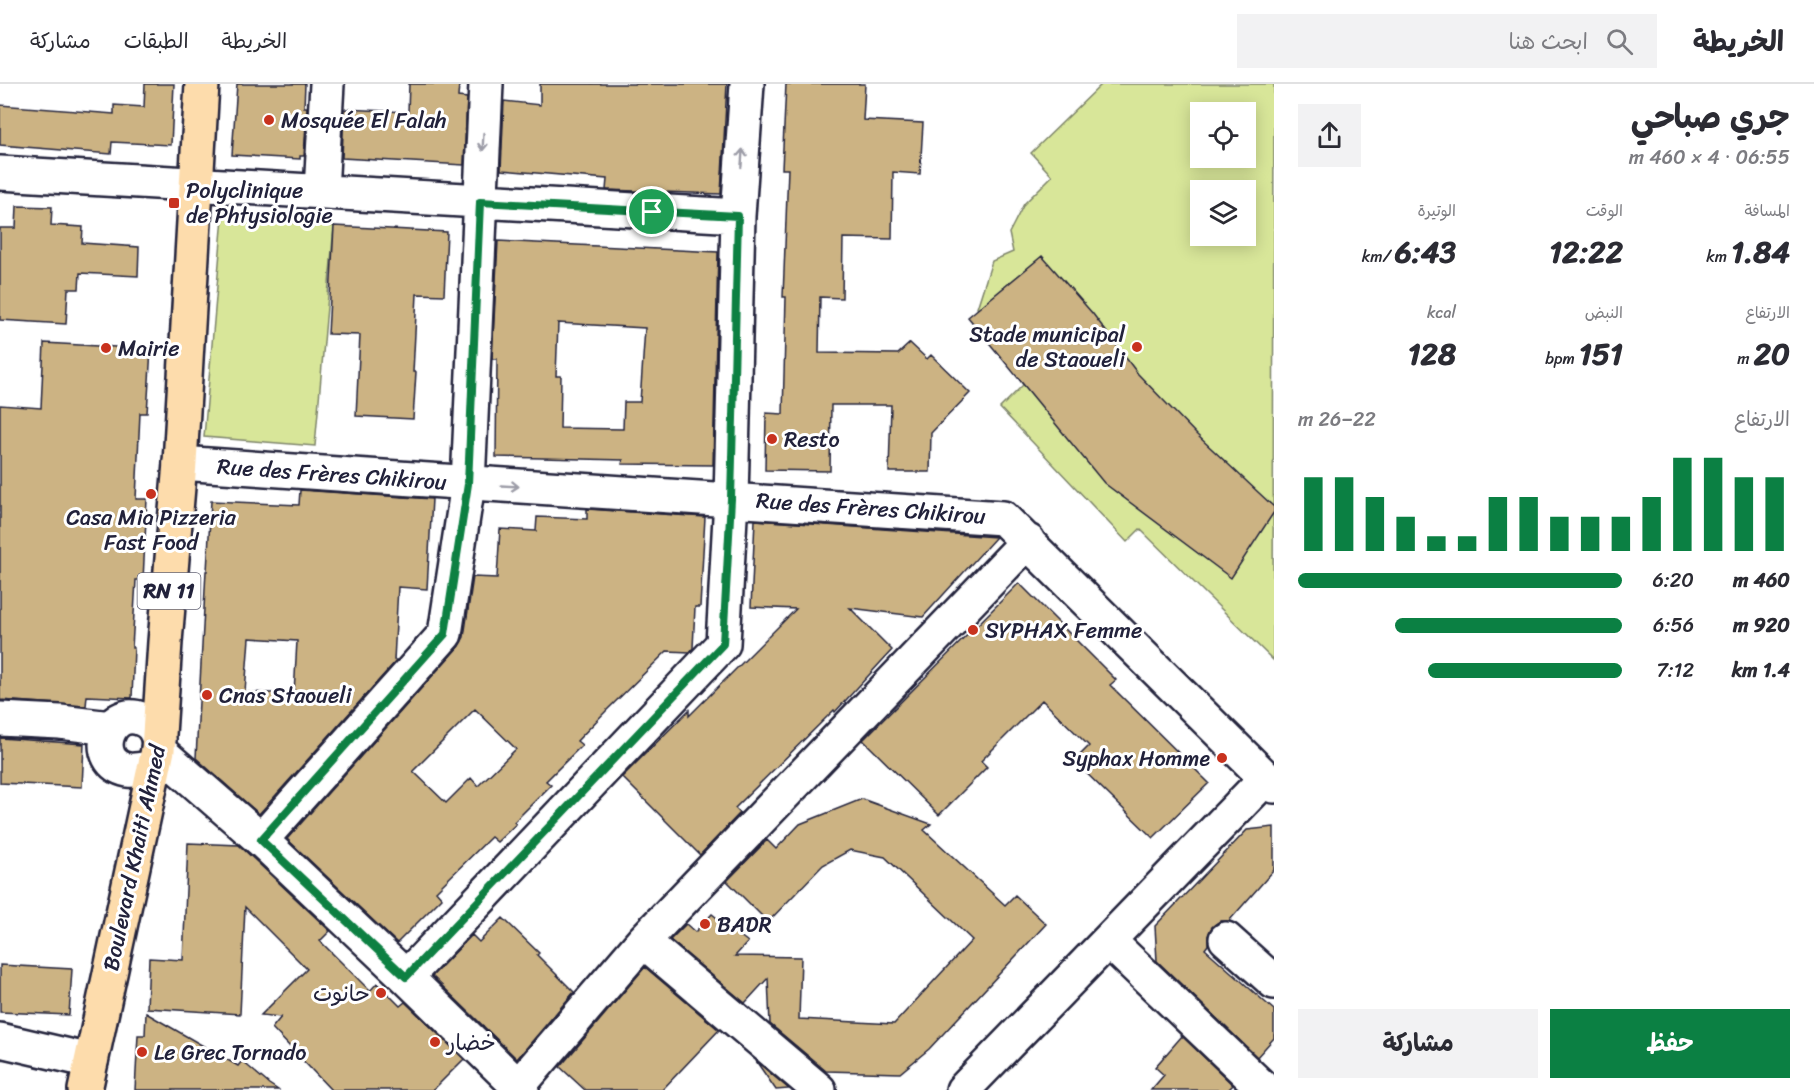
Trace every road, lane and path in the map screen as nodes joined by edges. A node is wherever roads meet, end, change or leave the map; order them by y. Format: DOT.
graph roads {
  1 [pos="202,84"];
  2 [pos="327,84"];
  3 [pos="486,84"];
  4 [pos="747,84"];
  5 [pos="0,173"];
  6 [pos="197,184"];
  7 [pos="321,191"];
  8 [pos="480,202"];
  9 [pos="738,216"];
  10 [pos="180,463"];
  11 [pos="468,484"];
  12 [pos="731,499"];
  13 [pos="1028,541"];
  14 [pos="0,719"];
  15 [pos="111,728"];
  16 [pos="158,752"];
  17 [pos="1270,782"];
  18 [pos="261,840"];
  19 [pos="1226,939"];
  20 [pos="643,941"];
  21 [pos="1109,941"];
  22 [pos="406,977"];
  23 [pos="1274,982"];
  24 [pos="0,1040"];
  25 [pos="88,1075"];
  26 [pos="1267,1083"];
  27 [pos="518,1089"];
  28 [pos="819,1090"];
  29 [pos="963,1090"];
  1 -- 6 [label="highway, Boulevard Khaiti Ahmed / RN 11"];
  2 -- 7 [label="street"];
  3 -- 8 [label="street, one-way"];
  9 -- 4 [label="street, one-way"];
  5 -- 6 [label="street"];
  6 -- 7 [label="street"];
  6 -- 10 [label="highway, Boulevard Khaiti Ahmed / RN 11"];
  7 -- 8 [label="street"];
  8 -- 9 [label="street"];
  8 -- 11 [label="street"];
  9 -- 12 [label="street"];
  10 -- 11 [label="street, Rue des Frères Chikirou"];
  10 -- 16 [label="highway, Boulevard Khaiti Ahmed / RN 11"];
  11 -- 12 [label="street, Rue des Frères Chikirou, one-way"];
  11 -- 18 [label="street"];
  12 -- 13 [label="street, Rue des Frères Chikirou"];
  12 -- 22 [label="street"];
  13 -- 17 [label="street, Rue des Frères Chikirou"];
  13 -- 20 [label="street"];
  14 -- 15 [label="street"];
  15 -- 16 [label="street"];
  15 -- 16 [label="street"];
  16 -- 18 [label="street"];
  16 -- 25 [label="highway, Boulevard Khaiti Ahmed / RN 11"];
  17 -- 21 [label="street"];
  18 -- 22 [label="street"];
  19 -- 23 [label="street"];
  20 -- 27 [label="street"];
  20 -- 28 [label="street"];
  21 -- 26 [label="street"];
  21 -- 29 [label="street"];
  22 -- 27 [label="street"];
  24 -- 25 [label="street"];
}
